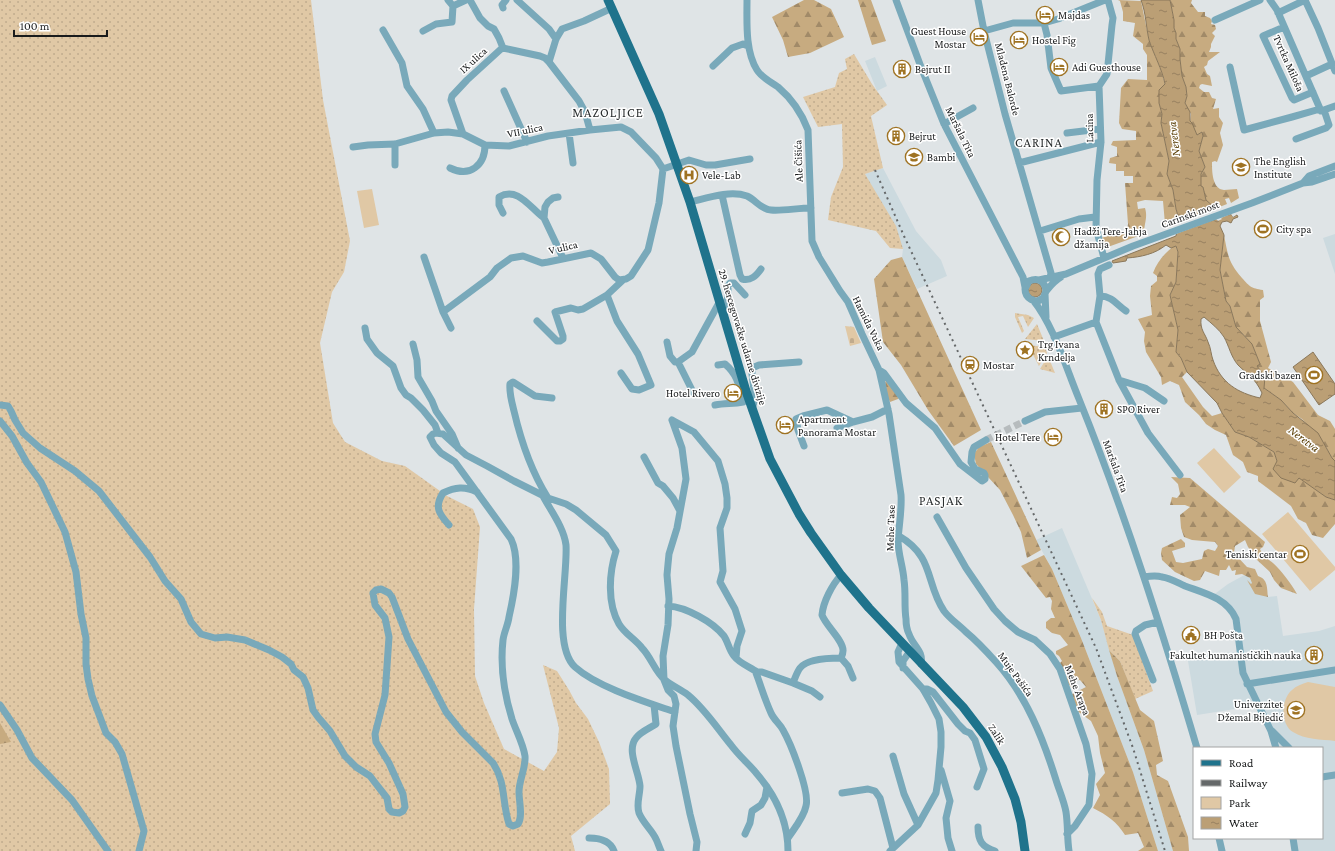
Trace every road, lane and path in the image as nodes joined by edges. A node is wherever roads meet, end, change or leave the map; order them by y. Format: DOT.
graph roads {
  1 [pos="466,0"];
  2 [pos="470,0"];
  3 [pos="506,0"];
  4 [pos="517,0"];
  5 [pos="746,0"];
  6 [pos="896,0"];
  7 [pos="978,0"];
  8 [pos="1107,0"];
  9 [pos="1260,0"];
  10 [pos="1270,0"];
  11 [pos="1305,0"];
  12 [pos="451,3"];
  13 [pos="610,4"];
  14 [pos="503,8"];
  15 [pos="1278,13"];
  16 [pos="1215,20"];
  17 [pos="1044,23"];
  18 [pos="1284,27"];
  19 [pos="383,30"];
  20 [pos="423,31"];
  21 [pos="984,31"];
  22 [pos="556,39"];
  23 [pos="748,46"];
  24 [pos="503,48"];
  25 [pos="549,62"];
  26 [pos="713,66"];
  27 [pos="1230,67"];
  28 [pos="1334,68"];
  29 [pos="1306,76"];
  30 [pos="1099,86"];
  31 [pos="504,91"];
  32 [pos="1313,92"];
  33 [pos="1335,106"];
  34 [pos="973,108"];
  35 [pos="1322,109"];
  36 [pos="944,124"];
  37 [pos="1100,129"];
  38 [pos="590,130"];
  39 [pos="434,133"];
  40 [pos="570,133"];
  41 [pos="1067,133"];
  42 [pos="463,134"];
  43 [pos="1296,139"];
  44 [pos="527,142"];
  45 [pos="1101,142"];
  46 [pos="395,144"];
  47 [pos="485,145"];
  48 [pos="353,147"];
  49 [pos="750,159"];
  50 [pos="573,163"];
  51 [pos="1019,163"];
  52 [pos="677,164"];
  53 [pos="394,165"];
  54 [pos="1335,166"];
  55 [pos="450,168"];
  56 [pos="663,169"];
  57 [pos="1335,174"];
  58 [pos="1303,183"];
  59 [pos="722,195"];
  60 [pos="558,197"];
  61 [pos="690,202"];
  62 [pos="811,208"];
  63 [pos="503,213"];
  64 [pos="1095,217"];
  65 [pos="544,218"];
  66 [pos="811,225"];
  67 [pos="1040,231"];
  68 [pos="424,257"];
  69 [pos="563,258"];
  70 [pos="1104,258"];
  71 [pos="1109,265"];
  72 [pos="761,269"];
  73 [pos="1018,269"];
  74 [pos="1066,274"];
  75 [pos="1050,278"];
  76 [pos="623,280"];
  77 [pos="1036,280"];
  78 [pos="1025,287"];
  79 [pos="1046,293"];
  80 [pos="745,295"];
  81 [pos="607,296"];
  82 [pos="1100,296"];
  83 [pos="1033,300"];
  84 [pos="720,301"];
  85 [pos="723,311"];
  86 [pos="1126,311"];
  87 [pos="443,312"];
  88 [pos="1047,320"];
  89 [pos="537,321"];
  90 [pos="1096,322"];
  91 [pos="365,328"];
  92 [pos="450,328"];
  93 [pos="1054,337"];
  94 [pos="667,342"];
  95 [pos="413,344"];
  96 [pos="678,362"];
  97 [pos="799,362"];
  98 [pos="718,365"];
  99 [pos="879,370"];
  100 [pos="737,372"];
  101 [pos="621,373"];
  102 [pos="1119,380"];
  103 [pos="694,394"];
  104 [pos="552,398"];
  105 [pos="1164,401"];
  106 [pos="0,405"];
  107 [pos="715,405"];
  108 [pos="1082,408"];
  109 [pos="752,410"];
  110 [pos="888,412"];
  111 [pos="0,420"];
  112 [pos="1024,421"];
  113 [pos="853,422"];
  114 [pos="836,428"];
  115 [pos="438,433"];
  116 [pos="986,440"];
  117 [pos="804,446"];
  118 [pos="459,450"];
  119 [pos="644,457"];
  120 [pos="1180,475"];
  121 [pos="478,492"];
  122 [pos="545,497"];
  123 [pos="680,510"];
  124 [pos="937,517"];
  125 [pos="449,525"];
  126 [pos="899,536"];
  127 [pos="841,575"];
  128 [pos="1144,577"];
  129 [pos="668,606"];
  130 [pos="1158,622"];
  131 [pos="902,644"];
  132 [pos="910,651"];
  133 [pos="736,658"];
  134 [pos="841,658"];
  135 [pos="921,664"];
  136 [pos="903,668"];
  137 [pos="1335,670"];
  138 [pos="757,672"];
  139 [pos="853,678"];
  140 [pos="664,680"];
  141 [pos="1153,680"];
  142 [pos="793,683"];
  143 [pos="1247,684"];
  144 [pos="923,689"];
  145 [pos="820,697"];
  146 [pos="0,705"];
  147 [pos="654,705"];
  148 [pos="675,712"];
  149 [pos="1271,731"];
  150 [pos="1197,747"];
  151 [pos="1276,747"];
  152 [pos="1288,747"];
  153 [pos="893,756"];
  154 [pos="939,766"];
  155 [pos="1335,775"];
  156 [pos="1323,777"];
  157 [pos="768,787"];
  158 [pos="977,787"];
  159 [pos="842,793"];
  160 [pos="918,825"];
  161 [pos="978,827"];
  162 [pos="745,834"];
  163 [pos="1067,834"];
  164 [pos="589,838"];
  165 [pos="788,838"];
  166 [pos="948,838"];
  167 [pos="1219,839"];
  168 [pos="1293,839"];
  169 [pos="892,849"];
  170 [pos="108,851"];
  171 [pos="139,851"];
  172 [pos="614,851"];
  173 [pos="661,851"];
  174 [pos="696,851"];
  175 [pos="788,851"];
  176 [pos="946,851"];
  177 [pos="952,851"];
  178 [pos="995,851"];
  179 [pos="1025,851"];
  180 [pos="1069,851"];
  181 [pos="1222,851"];
  182 [pos="1295,851"];
  1 -- 12 [label="street"];
  2 -- 24 [label="street"];
  3 -- 14 [label="street"];
  4 -- 22 [label="street"];
  5 -- 23 [label="street, Ale Čišića"];
  6 -- 36 [label="street, Maršala Tita"];
  7 -- 21 [label="street, Mladena Balorde"];
  8 -- 17 [label="street"];
  8 -- 30 [label="street, Lacina"];
  9 -- 16 [label="street"];
  10 -- 15 [label="street, Tvrtka Miloša"];
  11 -- 15 [label="street, Tvrtka Miloša"];
  11 -- 28 [label="street, Tvrtka Miloša"];
  12 -- 20 [label="street"];
  13 -- 22 [label="street"];
  13 -- 52 [label="main road, 29. hercegovačke udarne divizije"];
  15 -- 18 [label="street, Tvrtka Miloša"];
  17 -- 21 [label="street"];
  17 -- 30 [label="street"];
  18 -- 29 [label="street, Tvrtka Miloša"];
  18 -- 32 [label="street, Tvrtka Miloša"];
  19 -- 39 [label="street"];
  21 -- 51 [label="street, Mladena Balorde"];
  22 -- 25 [label="street"];
  23 -- 26 [label="street"];
  23 -- 62 [label="street, Ale Čišića"];
  24 -- 25 [label="street, IX ulica"];
  24 -- 42 [label="street, IX ulica"];
  25 -- 38 [label="street"];
  27 -- 35 [label="street"];
  28 -- 29 [label="street, Tvrtka Miloša"];
  29 -- 32 [label="street, Tvrtka Miloša"];
  30 -- 37 [label="street, Lacina"];
  31 -- 44 [label="street"];
  32 -- 35 [label="street, Tvrtka Miloša"];
  33 -- 35 [label="street"];
  34 -- 36 [label="street"];
  35 -- 43 [label="street, Tvrtka Miloša"];
  36 -- 73 [label="street, Maršala Tita"];
  37 -- 41 [label="street"];
  37 -- 45 [label="street, Lacina"];
  38 -- 40 [label="street, VII ulica"];
  38 -- 56 [label="street, VII ulica"];
  39 -- 42 [label="street, VII ulica"];
  39 -- 46 [label="street, VII ulica"];
  40 -- 44 [label="street, VII ulica"];
  40 -- 50 [label="street"];
  42 -- 47 [label="street, VII ulica"];
  44 -- 47 [label="street, VII ulica"];
  45 -- 51 [label="street"];
  45 -- 64 [label="street, Lacina"];
  46 -- 48 [label="street, VII ulica"];
  46 -- 53 [label="street"];
  47 -- 55 [label="street"];
  49 -- 52 [label="street"];
  51 -- 67 [label="street, Mladena Balorde"];
  52 -- 56 [label="street"];
  52 -- 61 [label="main road, 29. hercegovačke udarne divizije"];
  54 -- 58 [label="street"];
  56 -- 76 [label="street"];
  57 -- 58 [label="street"];
  58 -- 70 [label="street, Carinski most"];
  59 -- 61 [label="street"];
  59 -- 62 [label="street"];
  59 -- 72 [label="street"];
  60 -- 65 [label="street"];
  61 -- 84 [label="main road, 29. hercegovačke udarne divizije"];
  62 -- 66 [label="street, Ale Čišića"];
  63 -- 65 [label="street"];
  64 -- 67 [label="street"];
  64 -- 70 [label="street, Lacina"];
  65 -- 69 [label="street"];
  66 -- 99 [label="street, Hamida Vuka"];
  67 -- 75 [label="street, Mladena Balorde"];
  68 -- 87 [label="street"];
  69 -- 76 [label="street, V ulica"];
  69 -- 87 [label="street, V ulica"];
  70 -- 74 [label="street, Carinski most"];
  71 -- 82 [label="street"];
  73 -- 77 [label="street, Maršala Tita"];
  73 -- 78 [label="street, Maršala Tita"];
  74 -- 75 [label="street"];
  74 -- 79 [label="street"];
  75 -- 77 [label="street"];
  76 -- 81 [label="street"];
  77 -- 78 [label="street"];
  77 -- 79 [label="street"];
  78 -- 83 [label="street"];
  79 -- 83 [label="street"];
  79 -- 88 [label="street, Maršala Tita"];
  80 -- 85 [label="street"];
  81 -- 89 [label="street"];
  81 -- 101 [label="street"];
  82 -- 86 [label="street"];
  82 -- 90 [label="street"];
  83 -- 88 [label="street, Maršala Tita"];
  84 -- 85 [label="main road, 29. hercegovačke udarne divizije"];
  84 -- 96 [label="street"];
  85 -- 100 [label="main road, 29. hercegovačke udarne divizije"];
  87 -- 92 [label="street"];
  88 -- 93 [label="street, Maršala Tita"];
  90 -- 93 [label="street"];
  90 -- 102 [label="street"];
  91 -- 115 [label="street"];
  93 -- 108 [label="street, Maršala Tita"];
  94 -- 96 [label="street"];
  95 -- 118 [label="street"];
  96 -- 103 [label="street"];
  97 -- 109 [label="street"];
  98 -- 100 [label="street"];
  99 -- 110 [label="street, Hamida Vuka"];
  99 -- 116 [label="street"];
  100 -- 107 [label="street"];
  100 -- 109 [label="main road, 29. hercegovačke udarne divizije"];
  102 -- 105 [label="street"];
  102 -- 120 [label="street"];
  104 -- 122 [label="street"];
  106 -- 121 [label="street"];
  108 -- 112 [label="street"];
  108 -- 128 [label="street, Maršala Tita"];
  109 -- 127 [label="main road, 29. hercegovačke udarne divizije"];
  110 -- 113 [label="street"];
  110 -- 126 [label="street, Mehe Tase"];
  111 -- 171 [label="street"];
  113 -- 114 [label="street"];
  113 -- 117 [label="street"];
  115 -- 118 [label="street"];
  115 -- 121 [label="street"];
  118 -- 122 [label="street"];
  119 -- 123 [label="street"];
  121 -- 125 [label="street"];
  122 -- 140 [label="street"];
  122 -- 147 [label="street"];
  123 -- 129 [label="street"];
  123 -- 133 [label="street"];
  124 -- 163 [label="street, Mehe Arapa"];
  126 -- 135 [label="street, Mehe Tase"];
  126 -- 163 [label="street, Muje Pašića"];
  127 -- 131 [label="main road, 29. hercegovačke udarne divizije"];
  127 -- 134 [label="street"];
  128 -- 130 [label="street, Maršala Tita"];
  128 -- 143 [label="street"];
  129 -- 133 [label="street"];
  129 -- 140 [label="street"];
  130 -- 141 [label="street"];
  130 -- 150 [label="street, Maršala Tita"];
  131 -- 132 [label="main road, 29. hercegovačke udarne divizije"];
  131 -- 136 [label="street"];
  132 -- 135 [label="main road, Zalik"];
  132 -- 136 [label="street"];
  133 -- 138 [label="street"];
  134 -- 139 [label="street"];
  134 -- 142 [label="street"];
  135 -- 179 [label="main road, Zalik"];
  136 -- 144 [label="street"];
  137 -- 143 [label="street"];
  138 -- 142 [label="street"];
  138 -- 165 [label="street"];
  140 -- 148 [label="street"];
  140 -- 157 [label="street"];
  142 -- 145 [label="street"];
  143 -- 149 [label="street"];
  144 -- 154 [label="street"];
  144 -- 158 [label="street"];
  146 -- 170 [label="street"];
  147 -- 148 [label="street"];
  147 -- 173 [label="street"];
  148 -- 174 [label="street"];
  149 -- 151 [label="street"];
  149 -- 152 [label="street"];
  153 -- 160 [label="street"];
  154 -- 160 [label="street"];
  154 -- 166 [label="street"];
  155 -- 156 [label="street"];
  157 -- 162 [label="street"];
  157 -- 165 [label="street"];
  159 -- 169 [label="street"];
  160 -- 169 [label="street"];
  161 -- 178 [label="street"];
  163 -- 180 [label="street, Muje Pašića"];
  164 -- 172 [label="street"];
  165 -- 175 [label="street"];
  166 -- 176 [label="street"];
  166 -- 177 [label="street"];
  167 -- 181 [label="street"];
  168 -- 182 [label="street"];
}
